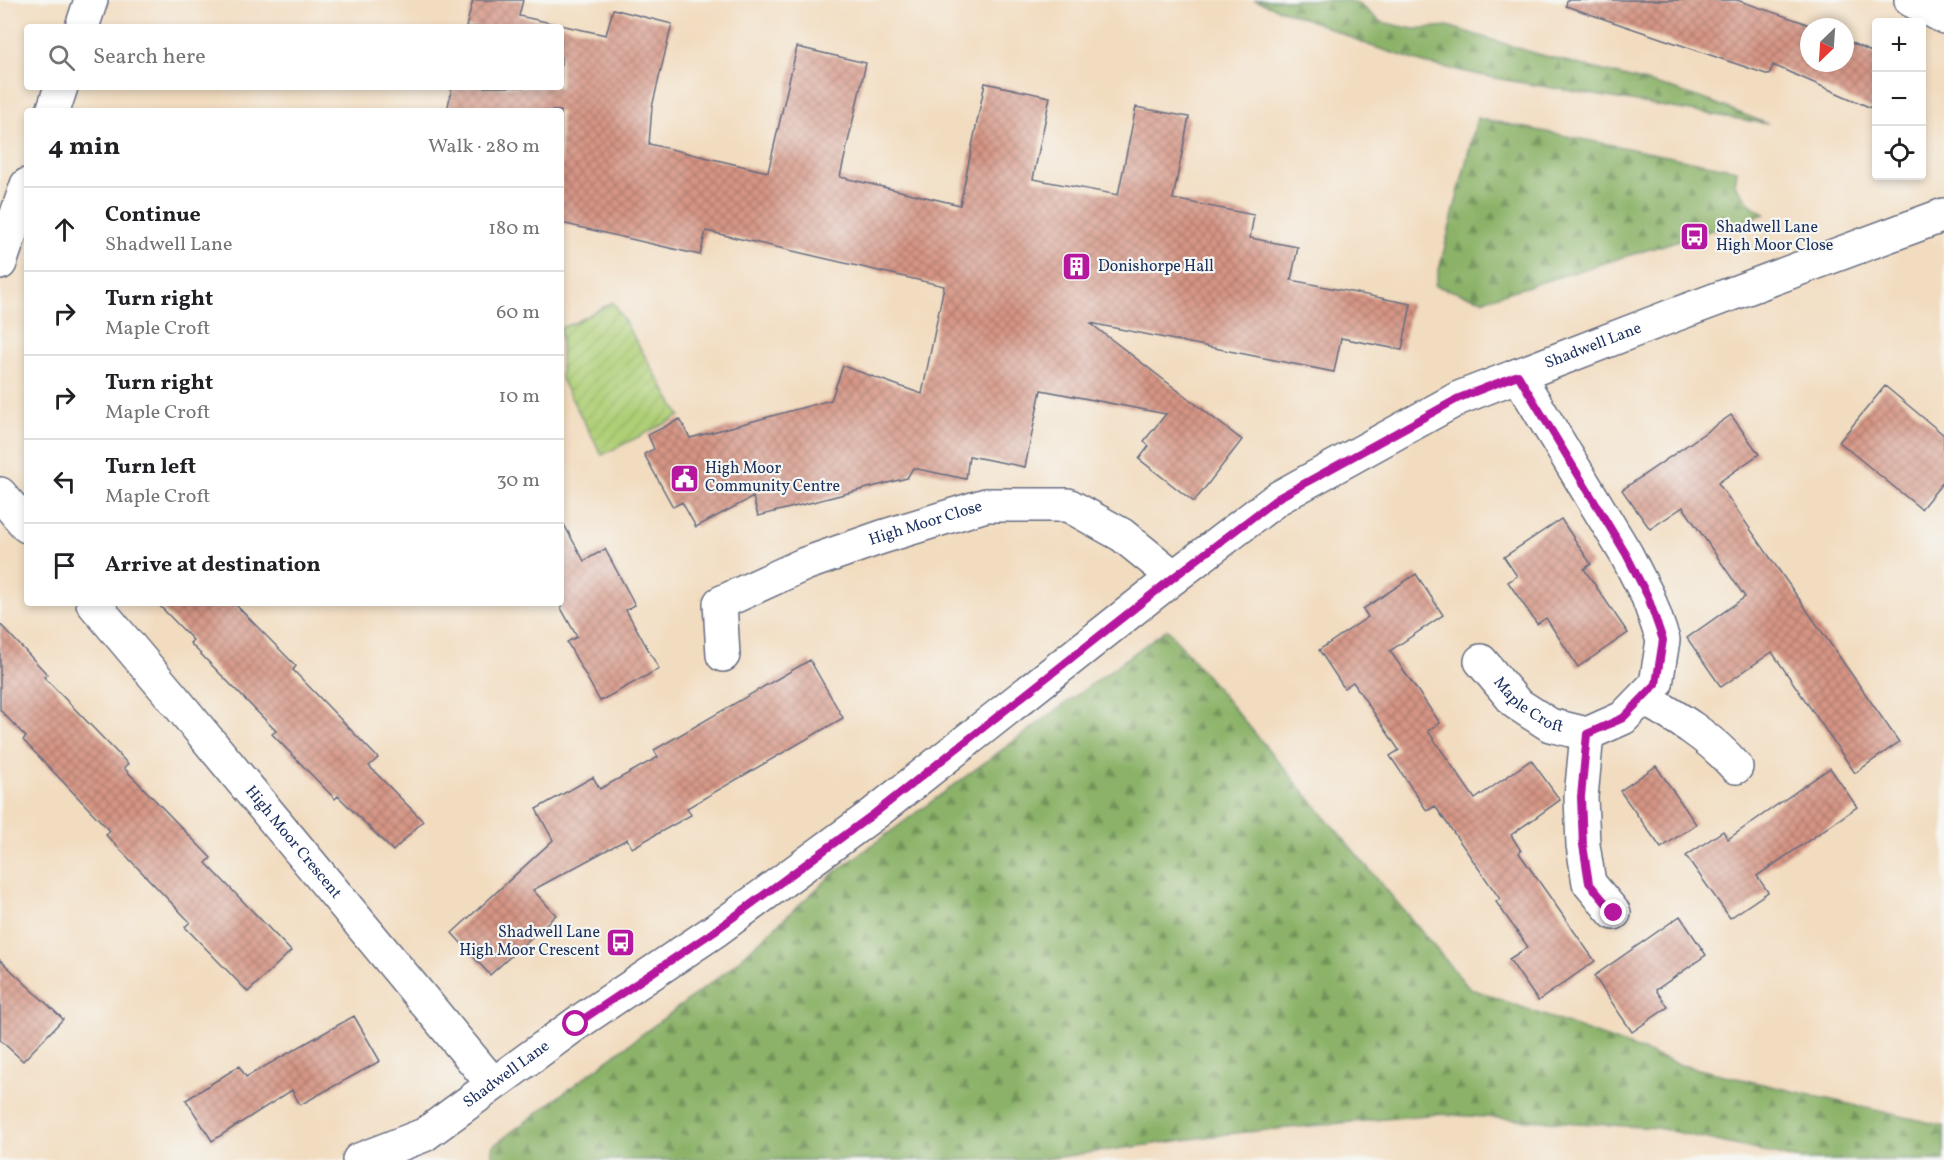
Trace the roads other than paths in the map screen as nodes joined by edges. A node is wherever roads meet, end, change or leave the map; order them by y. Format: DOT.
graph roads {
  1 [pos="91,0"];
  2 [pos="1911,0"];
  3 [pos="1944,17"];
  4 [pos="83,24"];
  5 [pos="60,90"];
  6 [pos="54,108"];
  7 [pos="24,194"];
  8 [pos="1944,215"];
  9 [pos="0,263"];
  10 [pos="1518,375"];
  11 [pos="0,494"];
  12 [pos="24,522"];
  13 [pos="1174,577"];
  14 [pos="96,606"];
  15 [pos="723,655"];
  16 [pos="1480,661"];
  17 [pos="1643,698"];
  18 [pos="1587,734"];
  19 [pos="1736,767"];
  20 [pos="1614,913"];
  21 [pos="493,1084"];
  22 [pos="417,1147"];
  23 [pos="359,1160"];
  1 -- 4 [label="street"];
  2 -- 3 [label="street"];
  5 -- 6 [label="street"];
  7 -- 9 [label="street"];
  8 -- 10 [label="street, Shadwell Lane"];
  10 -- 13 [label="street, Shadwell Lane"];
  10 -- 17 [label="street, Maple Croft"];
  11 -- 12 [label="street"];
  13 -- 15 [label="street, High Moor Close"];
  13 -- 21 [label="street, Shadwell Lane"];
  14 -- 21 [label="street, High Moor Crescent"];
  16 -- 18 [label="street, Maple Croft"];
  17 -- 18 [label="street, Maple Croft"];
  17 -- 19 [label="street"];
  18 -- 20 [label="street, Maple Croft"];
  21 -- 22 [label="street, Shadwell Lane"];
  22 -- 23 [label="street, Shadwell Lane"];
}
